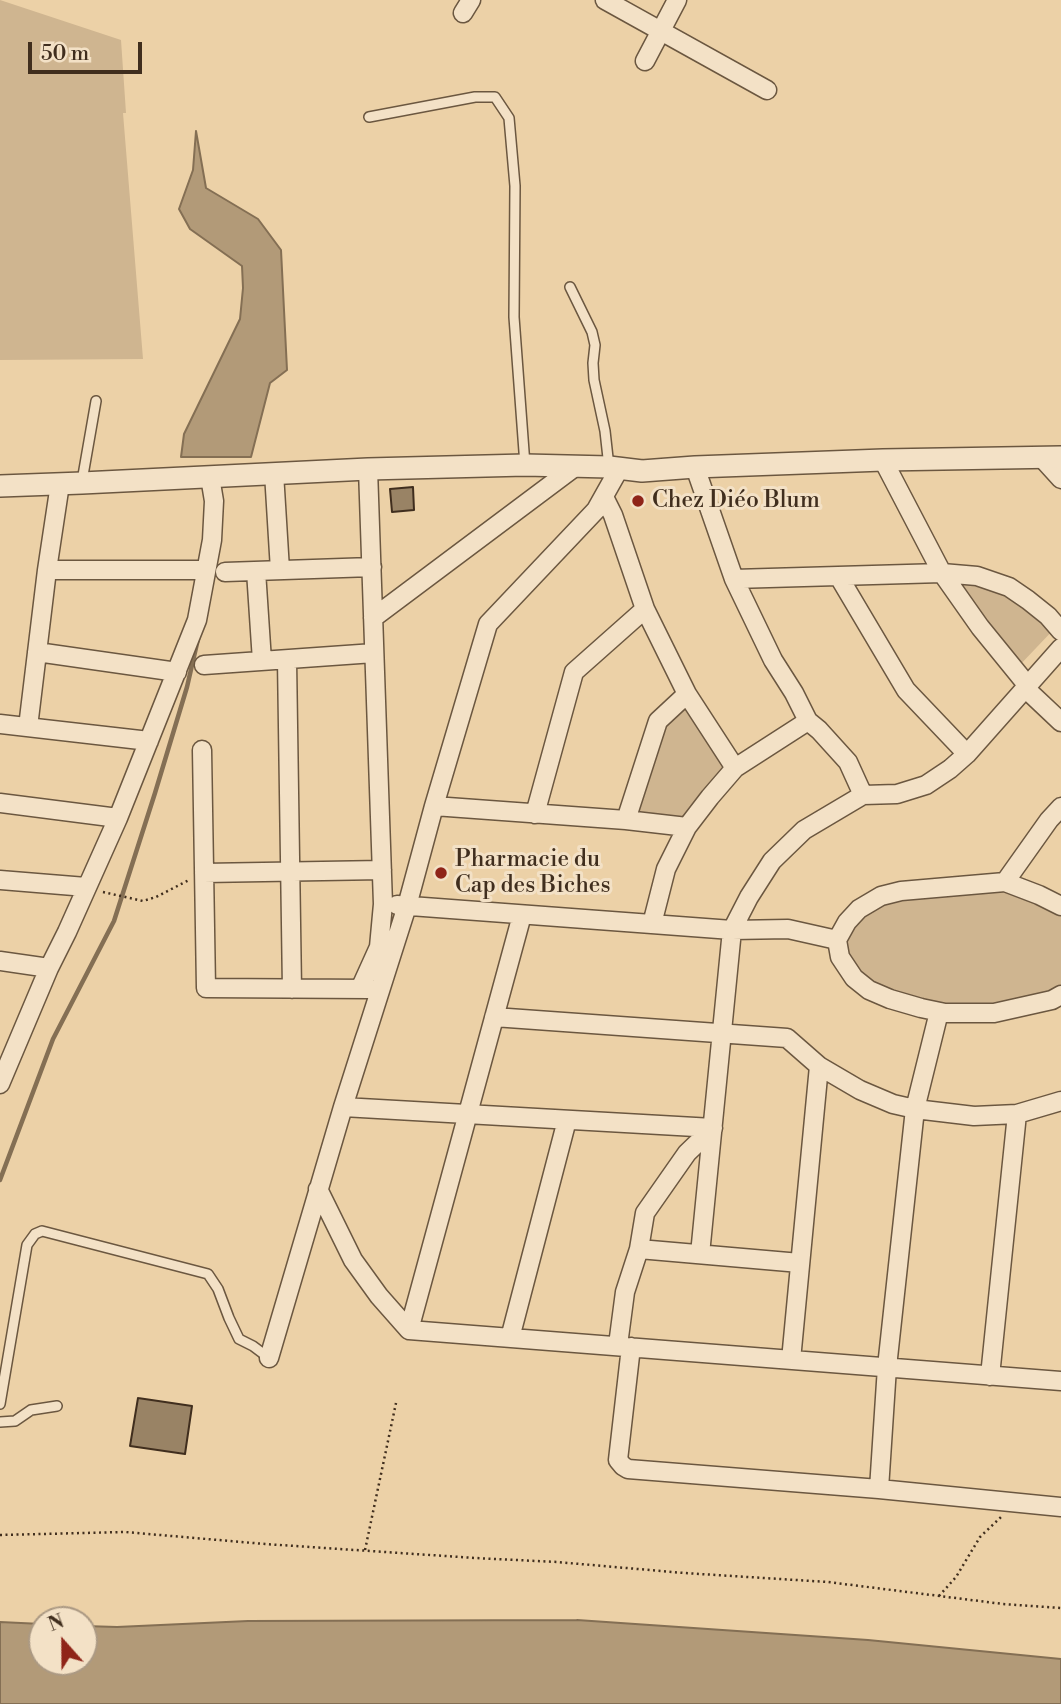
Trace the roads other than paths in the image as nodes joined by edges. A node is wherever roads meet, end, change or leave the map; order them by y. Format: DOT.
graph roads {
  1 [pos="605,0"];
  2 [pos="677,0"];
  3 [pos="661,31"];
  4 [pos="645,61"];
  5 [pos="767,90"];
  6 [pos="369,117"];
  7 [pos="570,287"];
  8 [pos="96,401"];
  9 [pos="1051,457"];
  10 [pos="883,460"];
  11 [pos="525,465"];
  12 [pos="576,466"];
  13 [pos="695,467"];
  14 [pos="368,468"];
  15 [pos="614,468"];
  16 [pos="274,473"];
  17 [pos="210,477"];
  18 [pos="1061,479"];
  19 [pos="82,483"];
  20 [pos="60,484"];
  21 [pos="0,486"];
  22 [pos="604,497"];
  23 [pos="372,567"];
  24 [pos="47,570"];
  25 [pos="280,570"];
  26 [pos="216,571"];
  27 [pos="256,571"];
  28 [pos="942,573"];
  29 [pos="839,577"];
  30 [pos="734,579"];
  31 [pos="645,609"];
  32 [pos="373,618"];
  33 [pos="1061,631"];
  34 [pos="1061,648"];
  35 [pos="37,652"];
  36 [pos="374,653"];
  37 [pos="287,660"];
  38 [pos="262,662"];
  39 [pos="204,665"];
  40 [pos="177,672"];
  41 [pos="1026,687"];
  42 [pos="687,694"];
  43 [pos="808,722"];
  44 [pos="1061,722"];
  45 [pos="0,723"];
  46 [pos="28,727"];
  47 [pos="149,741"];
  48 [pos="202,750"];
  49 [pos="967,754"];
  50 [pos="735,768"];
  51 [pos="863,795"];
  52 [pos="0,803"];
  53 [pos="434,806"];
  54 [pos="1061,807"];
  55 [pos="535,814"];
  56 [pos="118,818"];
  57 [pos="626,820"];
  58 [pos="687,827"];
  59 [pos="382,870"];
  60 [pos="290,872"];
  61 [pos="204,873"];
  62 [pos="0,880"];
  63 [pos="1005,882"];
  64 [pos="86,887"];
  65 [pos="383,904"];
  66 [pos="407,906"];
  67 [pos="1061,906"];
  68 [pos="522,915"];
  69 [pos="652,925"];
  70 [pos="732,930"];
  71 [pos="837,940"];
  72 [pos="0,961"];
  73 [pos="48,968"];
  74 [pos="292,989"];
  75 [pos="360,989"];
  76 [pos="380,989"];
  77 [pos="1061,995"];
  78 [pos="939,1012"];
  79 [pos="494,1017"];
  80 [pos="722,1033"];
  81 [pos="820,1066"];
  82 [pos="0,1084"];
  83 [pos="1061,1101"];
  84 [pos="342,1107"];
  85 [pos="915,1109"];
  86 [pos="468,1114"];
  87 [pos="1017,1114"];
  88 [pos="567,1120"];
  89 [pos="713,1128"];
  90 [pos="318,1189"];
  91 [pos="639,1249"];
  92 [pos="700,1254"];
  93 [pos="800,1263"];
  94 [pos="409,1330"];
  95 [pos="510,1338"];
  96 [pos="624,1346"];
  97 [pos="269,1358"];
  98 [pos="791,1360"];
  99 [pos="887,1367"];
  100 [pos="990,1376"];
  101 [pos="1061,1381"];
  102 [pos="0,1404"];
  103 [pos="57,1406"];
  104 [pos="0,1422"];
  105 [pos="879,1489"];
  106 [pos="1061,1507"];
  1 -- 3 [label="street"];
  2 -- 3 [label="street"];
  3 -- 4 [label="street"];
  3 -- 5 [label="street"];
  6 -- 11 [label="lane"];
  7 -- 15 [label="lane"];
  8 -- 19 [label="lane"];
  9 -- 10 [label="street"];
  9 -- 18 [label="street"];
  10 -- 13 [label="street"];
  10 -- 28 [label="street"];
  11 -- 12 [label="street"];
  11 -- 14 [label="street"];
  12 -- 15 [label="street"];
  12 -- 32 [label="street"];
  13 -- 15 [label="street"];
  13 -- 30 [label="street"];
  14 -- 16 [label="street"];
  14 -- 23 [label="street"];
  15 -- 22 [label="street"];
  16 -- 17 [label="street"];
  16 -- 25 [label="street"];
  17 -- 19 [label="street"];
  17 -- 26 [label="street"];
  19 -- 20 [label="street"];
  20 -- 21 [label="street"];
  20 -- 24 [label="street"];
  22 -- 31 [label="street"];
  22 -- 53 [label="street"];
  23 -- 25 [label="street"];
  23 -- 32 [label="street"];
  24 -- 26 [label="street"];
  24 -- 35 [label="street"];
  25 -- 27 [label="street"];
  26 -- 27 [label="street"];
  26 -- 40 [label="street"];
  27 -- 38 [label="street"];
  28 -- 29 [label="street"];
  28 -- 33 [label="street"];
  28 -- 41 [label="street"];
  29 -- 30 [label="street"];
  29 -- 49 [label="street"];
  30 -- 43 [label="street"];
  31 -- 42 [label="street"];
  31 -- 55 [label="street"];
  32 -- 36 [label="street"];
  34 -- 41 [label="street"];
  35 -- 40 [label="street"];
  35 -- 46 [label="street"];
  36 -- 37 [label="street"];
  36 -- 59 [label="street"];
  37 -- 38 [label="street"];
  37 -- 60 [label="street"];
  38 -- 39 [label="street"];
  40 -- 47 [label="street"];
  41 -- 44 [label="street"];
  41 -- 49 [label="street"];
  42 -- 50 [label="street"];
  42 -- 57 [label="street"];
  43 -- 50 [label="street"];
  43 -- 51 [label="street"];
  45 -- 46 [label="street"];
  46 -- 47 [label="street"];
  47 -- 56 [label="street"];
  48 -- 61 [label="street"];
  49 -- 51 [label="street"];
  50 -- 58 [label="street"];
  51 -- 70 [label="street"];
  52 -- 56 [label="street"];
  53 -- 55 [label="street"];
  53 -- 66 [label="street"];
  54 -- 63 [label="street"];
  55 -- 57 [label="street"];
  56 -- 64 [label="street"];
  57 -- 58 [label="street"];
  58 -- 69 [label="street"];
  59 -- 60 [label="street"];
  59 -- 65 [label="street"];
  60 -- 61 [label="street"];
  60 -- 74 [label="street"];
  61 -- 74 [label="street"];
  62 -- 64 [label="street"];
  63 -- 67 [label="street"];
  63 -- 71 [label="street"];
  64 -- 73 [label="street"];
  65 -- 66 [label="street"];
  65 -- 75 [label="street"];
  66 -- 68 [label="street"];
  66 -- 76 [label="street"];
  68 -- 69 [label="street"];
  68 -- 79 [label="street"];
  69 -- 70 [label="street"];
  70 -- 71 [label="street"];
  70 -- 80 [label="street"];
  71 -- 78 [label="street"];
  72 -- 73 [label="street"];
  73 -- 82 [label="street"];
  74 -- 75 [label="street"];
  75 -- 76 [label="street"];
  76 -- 84 [label="street"];
  77 -- 78 [label="street"];
  78 -- 85 [label="street"];
  79 -- 80 [label="street"];
  79 -- 86 [label="street"];
  80 -- 81 [label="street"];
  80 -- 89 [label="street"];
  81 -- 85 [label="street"];
  81 -- 93 [label="street"];
  83 -- 87 [label="street"];
  84 -- 86 [label="street"];
  84 -- 90 [label="street"];
  85 -- 87 [label="street"];
  85 -- 99 [label="street"];
  86 -- 88 [label="street"];
  86 -- 94 [label="street"];
  87 -- 100 [label="street"];
  88 -- 89 [label="street"];
  88 -- 95 [label="street"];
  89 -- 91 [label="street"];
  89 -- 92 [label="street"];
  90 -- 94 [label="street"];
  90 -- 97 [label="street"];
  91 -- 92 [label="street"];
  91 -- 96 [label="street"];
  92 -- 93 [label="street"];
  93 -- 98 [label="street"];
  94 -- 95 [label="street"];
  95 -- 96 [label="street"];
  96 -- 98 [label="street"];
  96 -- 105 [label="street"];
  97 -- 102 [label="lane"];
  98 -- 99 [label="street"];
  99 -- 100 [label="street"];
  99 -- 105 [label="street"];
  100 -- 101 [label="street"];
  103 -- 104 [label="lane"];
  105 -- 106 [label="street"];
}
